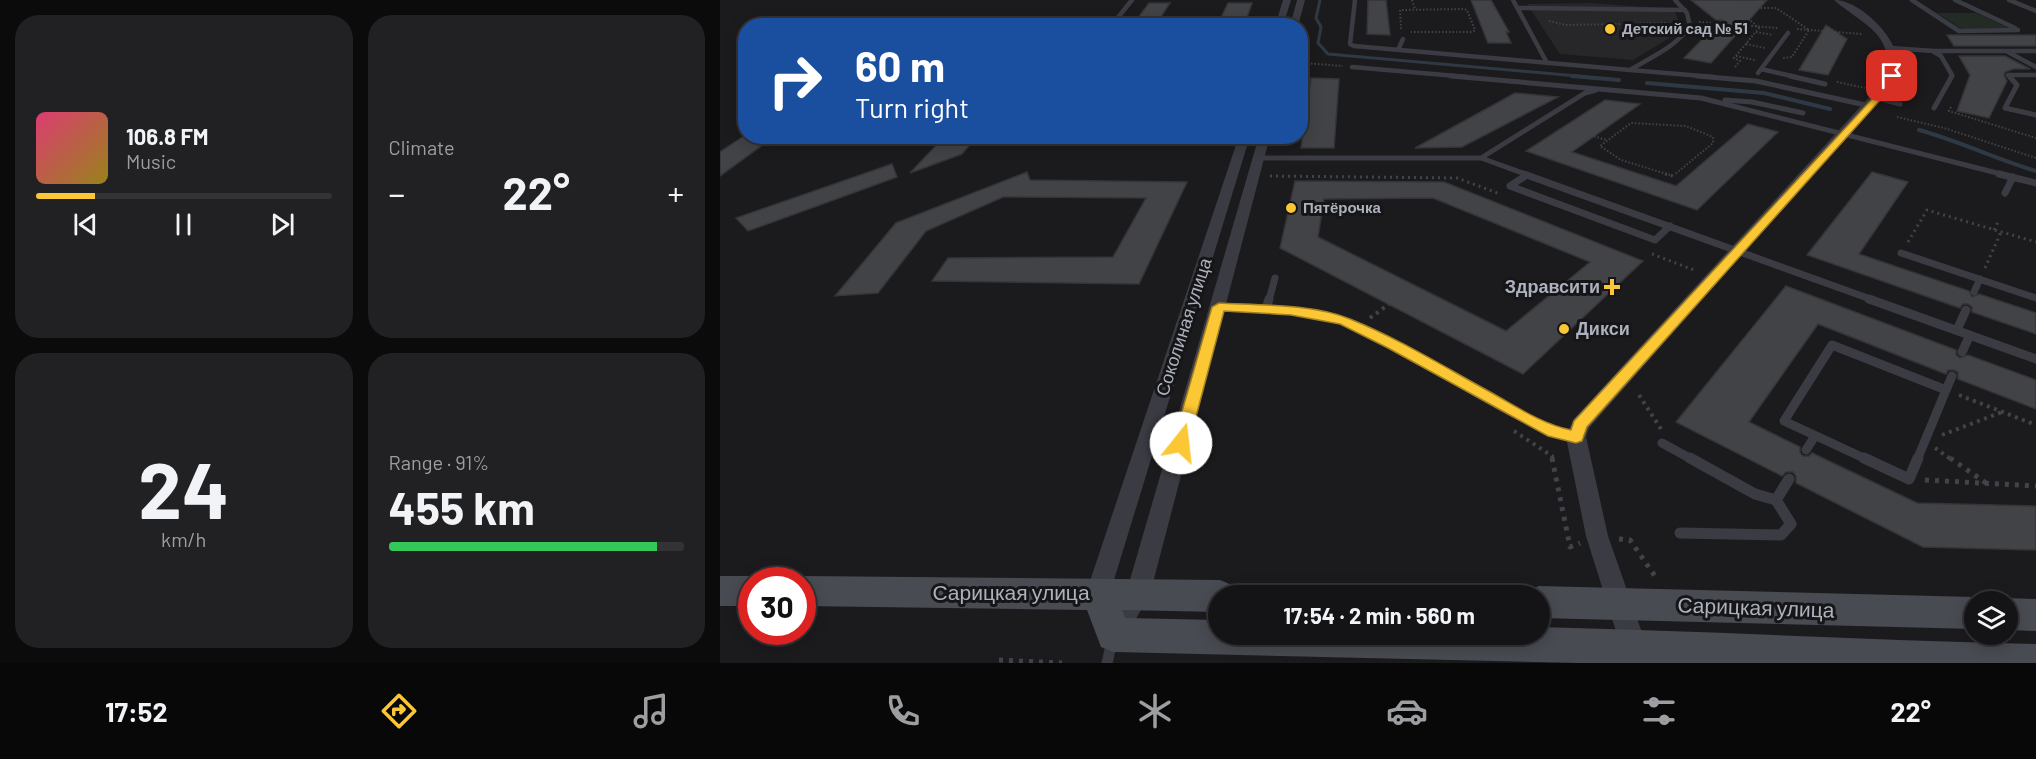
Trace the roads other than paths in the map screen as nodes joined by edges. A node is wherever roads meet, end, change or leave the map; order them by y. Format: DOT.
graph roads {
  1 [pos="1132,0"];
  2 [pos="1287,0"];
  3 [pos="1301,0"];
  4 [pos="1355,0"];
  5 [pos="1513,0"];
  6 [pos="1675,0"];
  7 [pos="1838,0"];
  8 [pos="1912,0"];
  9 [pos="1955,0"];
  10 [pos="2009,0"];
  11 [pos="1519,8"];
  12 [pos="1685,10"];
  13 [pos="2036,11"];
  14 [pos="1117,18"];
  15 [pos="1281,18"];
  16 [pos="1296,18"];
  17 [pos="1788,33"];
  18 [pos="1403,39"];
  19 [pos="1891,48"];
  20 [pos="1398,50"];
  21 [pos="1934,51"];
  22 [pos="2005,51"];
  23 [pos="2036,51"];
  24 [pos="1547,63"];
  25 [pos="2036,67"];
  26 [pos="1352,68"];
  27 [pos="1761,69"];
  28 [pos="1630,70"];
  29 [pos="2036,75"];
  30 [pos="1756,81"];
  31 [pos="1824,84"];
  32 [pos="1606,88"];
  33 [pos="1701,98"];
  34 [pos="1873,102"];
  35 [pos="1900,104"];
  36 [pos="1934,108"];
  37 [pos="1803,113"];
  38 [pos="2036,115"];
  39 [pos="1845,134"];
  40 [pos="1242,144"];
  41 [pos="1263,144"];
  42 [pos="1238,158"];
  43 [pos="1259,158"];
  44 [pos="1481,158"];
  45 [pos="1527,175"];
  46 [pos="2013,177"];
  47 [pos="2036,183"];
  48 [pos="2006,193"];
  49 [pos="1670,226"];
  50 [pos="1739,251"];
  51 [pos="1901,253"];
  52 [pos="1275,278"];
  53 [pos="1980,279"];
  54 [pos="1974,292"];
  55 [pos="2036,298"];
  56 [pos="1191,307"];
  57 [pos="1219,307"];
  58 [pos="1266,309"];
  59 [pos="1966,310"];
  60 [pos="1957,330"];
  61 [pos="1970,335"];
  62 [pos="1962,352"];
  63 [pos="2036,359"];
  64 [pos="1952,376"];
  65 [pos="1946,390"];
  66 [pos="1815,436"];
  67 [pos="1576,437"];
  68 [pos="1662,443"];
  69 [pos="1806,450"];
  70 [pos="1788,479"];
  71 [pos="1776,500"];
  72 [pos="1680,533"];
  73 [pos="720,591"];
  74 [pos="738,591"];
  75 [pos="816,591"];
  76 [pos="1098,593"];
  77 [pos="1138,594"];
  78 [pos="1208,596"];
  79 [pos="1550,602"];
  80 [pos="1621,603"];
  81 [pos="1964,613"];
  82 [pos="2018,614"];
  83 [pos="2036,615"];
  84 [pos="1110,649"];
  85 [pos="1636,655"];
  86 [pos="2036,662"];
  1 -- 14 [label="lane"];
  2 -- 15 [label="street"];
  3 -- 16 [label="street"];
  4 -- 20 [label="lane"];
  5 -- 11 [label="lane"];
  6 -- 12 [label="lane"];
  7 -- 19 [label="street"];
  8 -- 9 [label="lane"];
  10 -- 13 [label="lane"];
  11 -- 12 [label="lane"];
  11 -- 24 [label="lane"];
  12 -- 28 [label="lane"];
  17 -- 27 [label="lane"];
  18 -- 20 [label="lane"];
  19 -- 21 [label="lane"];
  19 -- 34 [label="street"];
  20 -- 24 [label="lane"];
  21 -- 22 [label="lane"];
  21 -- 36 [label="lane"];
  22 -- 23 [label="lane"];
  22 -- 25 [label="lane"];
  24 -- 28 [label="lane"];
  26 -- 32 [label="lane"];
  27 -- 30 [label="lane"];
  27 -- 31 [label="lane"];
  28 -- 30 [label="lane"];
  29 -- 38 [label="lane"];
  30 -- 34 [label="lane"];
  32 -- 33 [label="lane"];
  32 -- 44 [label="lane"];
  33 -- 37 [label="lane"];
  33 -- 39 [label="lane"];
  34 -- 35 [label="lane"];
  34 -- 39 [label="street"];
  39 -- 46 [label="lane"];
  39 -- 50 [label="street"];
  40 -- 42 [label="street, Соколиная улица"];
  41 -- 43 [label="street, Соколиная улица"];
  42 -- 43 [label="street"];
  42 -- 56 [label="street, Соколиная улица"];
  43 -- 44 [label="lane"];
  43 -- 57 [label="street, Соколиная улица"];
  44 -- 45 [label="lane"];
  45 -- 49 [label="lane"];
  45 -- 49 [label="lane"];
  46 -- 47 [label="lane"];
  46 -- 48 [label="lane"];
  49 -- 50 [label="lane"];
  50 -- 60 [label="lane"];
  50 -- 67 [label="street"];
  51 -- 53 [label="lane"];
  52 -- 58 [label="lane"];
  53 -- 54 [label="lane"];
  53 -- 55 [label="lane"];
  56 -- 57 [label="street"];
  56 -- 76 [label="street, Соколиная улица"];
  57 -- 58 [label="lane"];
  57 -- 77 [label="street, Соколиная улица"];
  58 -- 67 [label="lane"];
  59 -- 60 [label="lane"];
  60 -- 61 [label="lane"];
  61 -- 62 [label="lane"];
  61 -- 63 [label="lane"];
  64 -- 65 [label="lane"];
  65 -- 66 [label="lane"];
  65 -- 66 [label="lane"];
  66 -- 69 [label="lane"];
  67 -- 80 [label="street"];
  68 -- 71 [label="lane"];
  70 -- 71 [label="lane"];
  71 -- 72 [label="lane"];
  73 -- 74 [label="street"];
  75 -- 76 [label="street, Сарицкая улица"];
  76 -- 77 [label="street, Сарицкая улица"];
  76 -- 84 [label="street"];
  77 -- 78 [label="street, Сарицкая улица"];
  77 -- 84 [label="street, Соколиная улица"];
  79 -- 80 [label="street, Сарицкая улица"];
  80 -- 81 [label="street, Сарицкая улица"];
  80 -- 85 [label="street"];
  82 -- 83 [label="street"];
  84 -- 85 [label="street"];
  85 -- 86 [label="street"];
}
